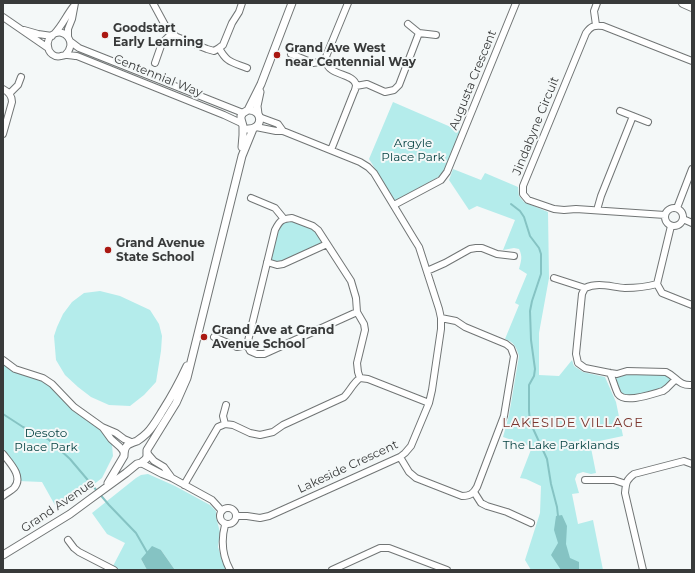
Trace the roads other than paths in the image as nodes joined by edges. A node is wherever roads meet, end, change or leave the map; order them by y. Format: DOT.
graph roads {
  1 [pos="152,3"];
  2 [pos="242,3"];
  3 [pos="292,3"];
  4 [pos="348,3"];
  5 [pos="516,3"];
  6 [pos="597,3"];
  7 [pos="683,3"];
  8 [pos="74,4"];
  9 [pos="692,7"];
  10 [pos="3,17"];
  11 [pos="408,24"];
  12 [pos="596,25"];
  13 [pos="21,29"];
  14 [pos="172,33"];
  15 [pos="419,33"];
  16 [pos="53,35"];
  17 [pos="436,35"];
  18 [pos="69,39"];
  19 [pos="48,48"];
  20 [pos="219,48"];
  21 [pos="291,54"];
  22 [pos="65,55"];
  23 [pos="326,61"];
  24 [pos="692,61"];
  25 [pos="155,63"];
  26 [pos="247,68"];
  27 [pos="21,77"];
  28 [pos="261,84"];
  29 [pos="356,86"];
  30 [pos="3,89"];
  31 [pos="10,93"];
  32 [pos="620,111"];
  33 [pos="245,112"];
  34 [pos="258,115"];
  35 [pos="633,116"];
  36 [pos="648,122"];
  37 [pos="242,124"];
  38 [pos="254,128"];
  39 [pos="283,131"];
  40 [pos="3,134"];
  41 [pos="331,150"];
  42 [pos="242,156"];
  43 [pos="692,169"];
  44 [pos="251,198"];
  45 [pos="394,205"];
  46 [pos="677,208"];
  47 [pos="597,210"];
  48 [pos="665,214"];
  49 [pos="284,219"];
  50 [pos="683,219"];
  51 [pos="692,223"];
  52 [pos="671,226"];
  53 [pos="327,244"];
  54 [pos="514,256"];
  55 [pos="267,262"];
  56 [pos="427,271"];
  57 [pos="554,278"];
  58 [pos="657,284"];
  59 [pos="585,288"];
  60 [pos="692,305"];
  61 [pos="357,312"];
  62 [pos="441,318"];
  63 [pos="214,337"];
  64 [pos="248,345"];
  65 [pos="194,349"];
  66 [pos="3,360"];
  67 [pos="610,373"];
  68 [pos="360,378"];
  69 [pos="676,380"];
  70 [pos="692,385"];
  71 [pos="429,403"];
  72 [pos="226,405"];
  73 [pos="225,424"];
  74 [pos="102,427"];
  75 [pos="134,442"];
  76 [pos="147,452"];
  77 [pos="3,454"];
  78 [pos="124,454"];
  79 [pos="400,457"];
  80 [pos="139,464"];
  81 [pos="692,464"];
  82 [pos="172,478"];
  83 [pos="585,480"];
  84 [pos="626,484"];
  85 [pos="184,485"];
  86 [pos="105,488"];
  87 [pos="474,492"];
  88 [pos="3,496"];
  89 [pos="222,510"];
  90 [pos="236,516"];
  91 [pos="531,523"];
  92 [pos="225,524"];
  93 [pos="68,540"];
  94 [pos="3,555"];
  95 [pos="114,570"];
  96 [pos="230,570"];
  97 [pos="332,570"];
  98 [pos="447,570"];
  99 [pos="643,570"];
  1 -- 14 [label="street"];
  2 -- 20 [label="street"];
  3 -- 28 [label="street, Grand Avenue"];
  4 -- 23 [label="street"];
  5 -- 45 [label="street, Augusta Crescent"];
  6 -- 12 [label="street"];
  7 -- 9 [label="main road"];
  8 -- 16 [label="street"];
  8 -- 18 [label="street"];
  10 -- 13 [label="street, Centennial Way"];
  11 -- 15 [label="street"];
  12 -- 24 [label="street"];
  12 -- 47 [label="street, Jindabyne Circuit"];
  13 -- 16 [label="street, Centennial Way"];
  13 -- 19 [label="street, Centennial Way"];
  14 -- 20 [label="street"];
  14 -- 25 [label="street"];
  15 -- 17 [label="street"];
  15 -- 29 [label="street"];
  16 -- 18 [label="street, Centennial Way"];
  16 -- 19 [label="street"];
  18 -- 22 [label="street"];
  18 -- 33 [label="street, Centennial Way"];
  19 -- 22 [label="street, Centennial Way"];
  20 -- 26 [label="street"];
  21 -- 23 [label="street"];
  22 -- 37 [label="street, Centennial Way"];
  23 -- 29 [label="street"];
  27 -- 31 [label="street"];
  28 -- 33 [label="street, Grand Avenue"];
  28 -- 34 [label="street, Grand Avenue"];
  29 -- 41 [label="street"];
  30 -- 31 [label="street"];
  31 -- 40 [label="street"];
  32 -- 35 [label="street"];
  33 -- 34 [label="street"];
  33 -- 37 [label="street, Grand Avenue"];
  34 -- 38 [label="street, Grand Avenue"];
  34 -- 39 [label="street, Lakeside Crescent"];
  35 -- 36 [label="street"];
  35 -- 47 [label="street"];
  37 -- 38 [label="street"];
  37 -- 42 [label="street, Grand Avenue"];
  38 -- 39 [label="street, Lakeside Crescent"];
  38 -- 42 [label="street, Grand Avenue"];
  39 -- 41 [label="street, Lakeside Crescent"];
  41 -- 45 [label="street, Lakeside Crescent"];
  42 -- 65 [label="street, Grand Avenue"];
  43 -- 46 [label="street"];
  44 -- 49 [label="street"];
  45 -- 56 [label="street, Lakeside Crescent"];
  46 -- 48 [label="street"];
  46 -- 50 [label="street"];
  47 -- 48 [label="street, Jindabyne Circuit"];
  48 -- 52 [label="street"];
  49 -- 53 [label="street"];
  49 -- 55 [label="street"];
  50 -- 51 [label="street"];
  50 -- 52 [label="street"];
  52 -- 58 [label="street"];
  53 -- 55 [label="street"];
  53 -- 61 [label="street"];
  54 -- 56 [label="street"];
  55 -- 64 [label="street"];
  56 -- 62 [label="street, Lakeside Crescent"];
  57 -- 59 [label="street"];
  58 -- 59 [label="street"];
  58 -- 60 [label="street"];
  59 -- 67 [label="street"];
  61 -- 64 [label="street"];
  61 -- 68 [label="street"];
  62 -- 71 [label="street, Lakeside Crescent"];
  62 -- 87 [label="street"];
  63 -- 64 [label="street"];
  65 -- 75 [label="street, Grand Avenue"];
  65 -- 76 [label="street, Grand Avenue"];
  66 -- 74 [label="street"];
  67 -- 69 [label="street"];
  67 -- 69 [label="street"];
  68 -- 71 [label="street"];
  68 -- 73 [label="street"];
  69 -- 70 [label="street"];
  71 -- 79 [label="street, Lakeside Crescent"];
  72 -- 73 [label="street"];
  73 -- 85 [label="street"];
  74 -- 75 [label="street"];
  74 -- 78 [label="street"];
  75 -- 76 [label="street"];
  75 -- 78 [label="street, Grand Avenue"];
  76 -- 80 [label="street, Grand Avenue"];
  76 -- 82 [label="street, Lakeside Crescent"];
  77 -- 88 [label="street"];
  78 -- 80 [label="street"];
  78 -- 86 [label="street, Grand Avenue"];
  79 -- 87 [label="street"];
  79 -- 90 [label="street, Lakeside Crescent"];
  80 -- 82 [label="street, Lakeside Crescent"];
  80 -- 86 [label="street, Grand Avenue"];
  81 -- 84 [label="street"];
  82 -- 85 [label="street, Lakeside Crescent"];
  83 -- 84 [label="street"];
  84 -- 99 [label="street"];
  85 -- 89 [label="street, Lakeside Crescent"];
  86 -- 94 [label="street, Grand Avenue"];
  87 -- 91 [label="street"];
  89 -- 90 [label="street, Lakeside Crescent"];
  89 -- 92 [label="street"];
  90 -- 92 [label="street"];
  92 -- 96 [label="street"];
  93 -- 95 [label="street"];
  97 -- 98 [label="street"];
}
